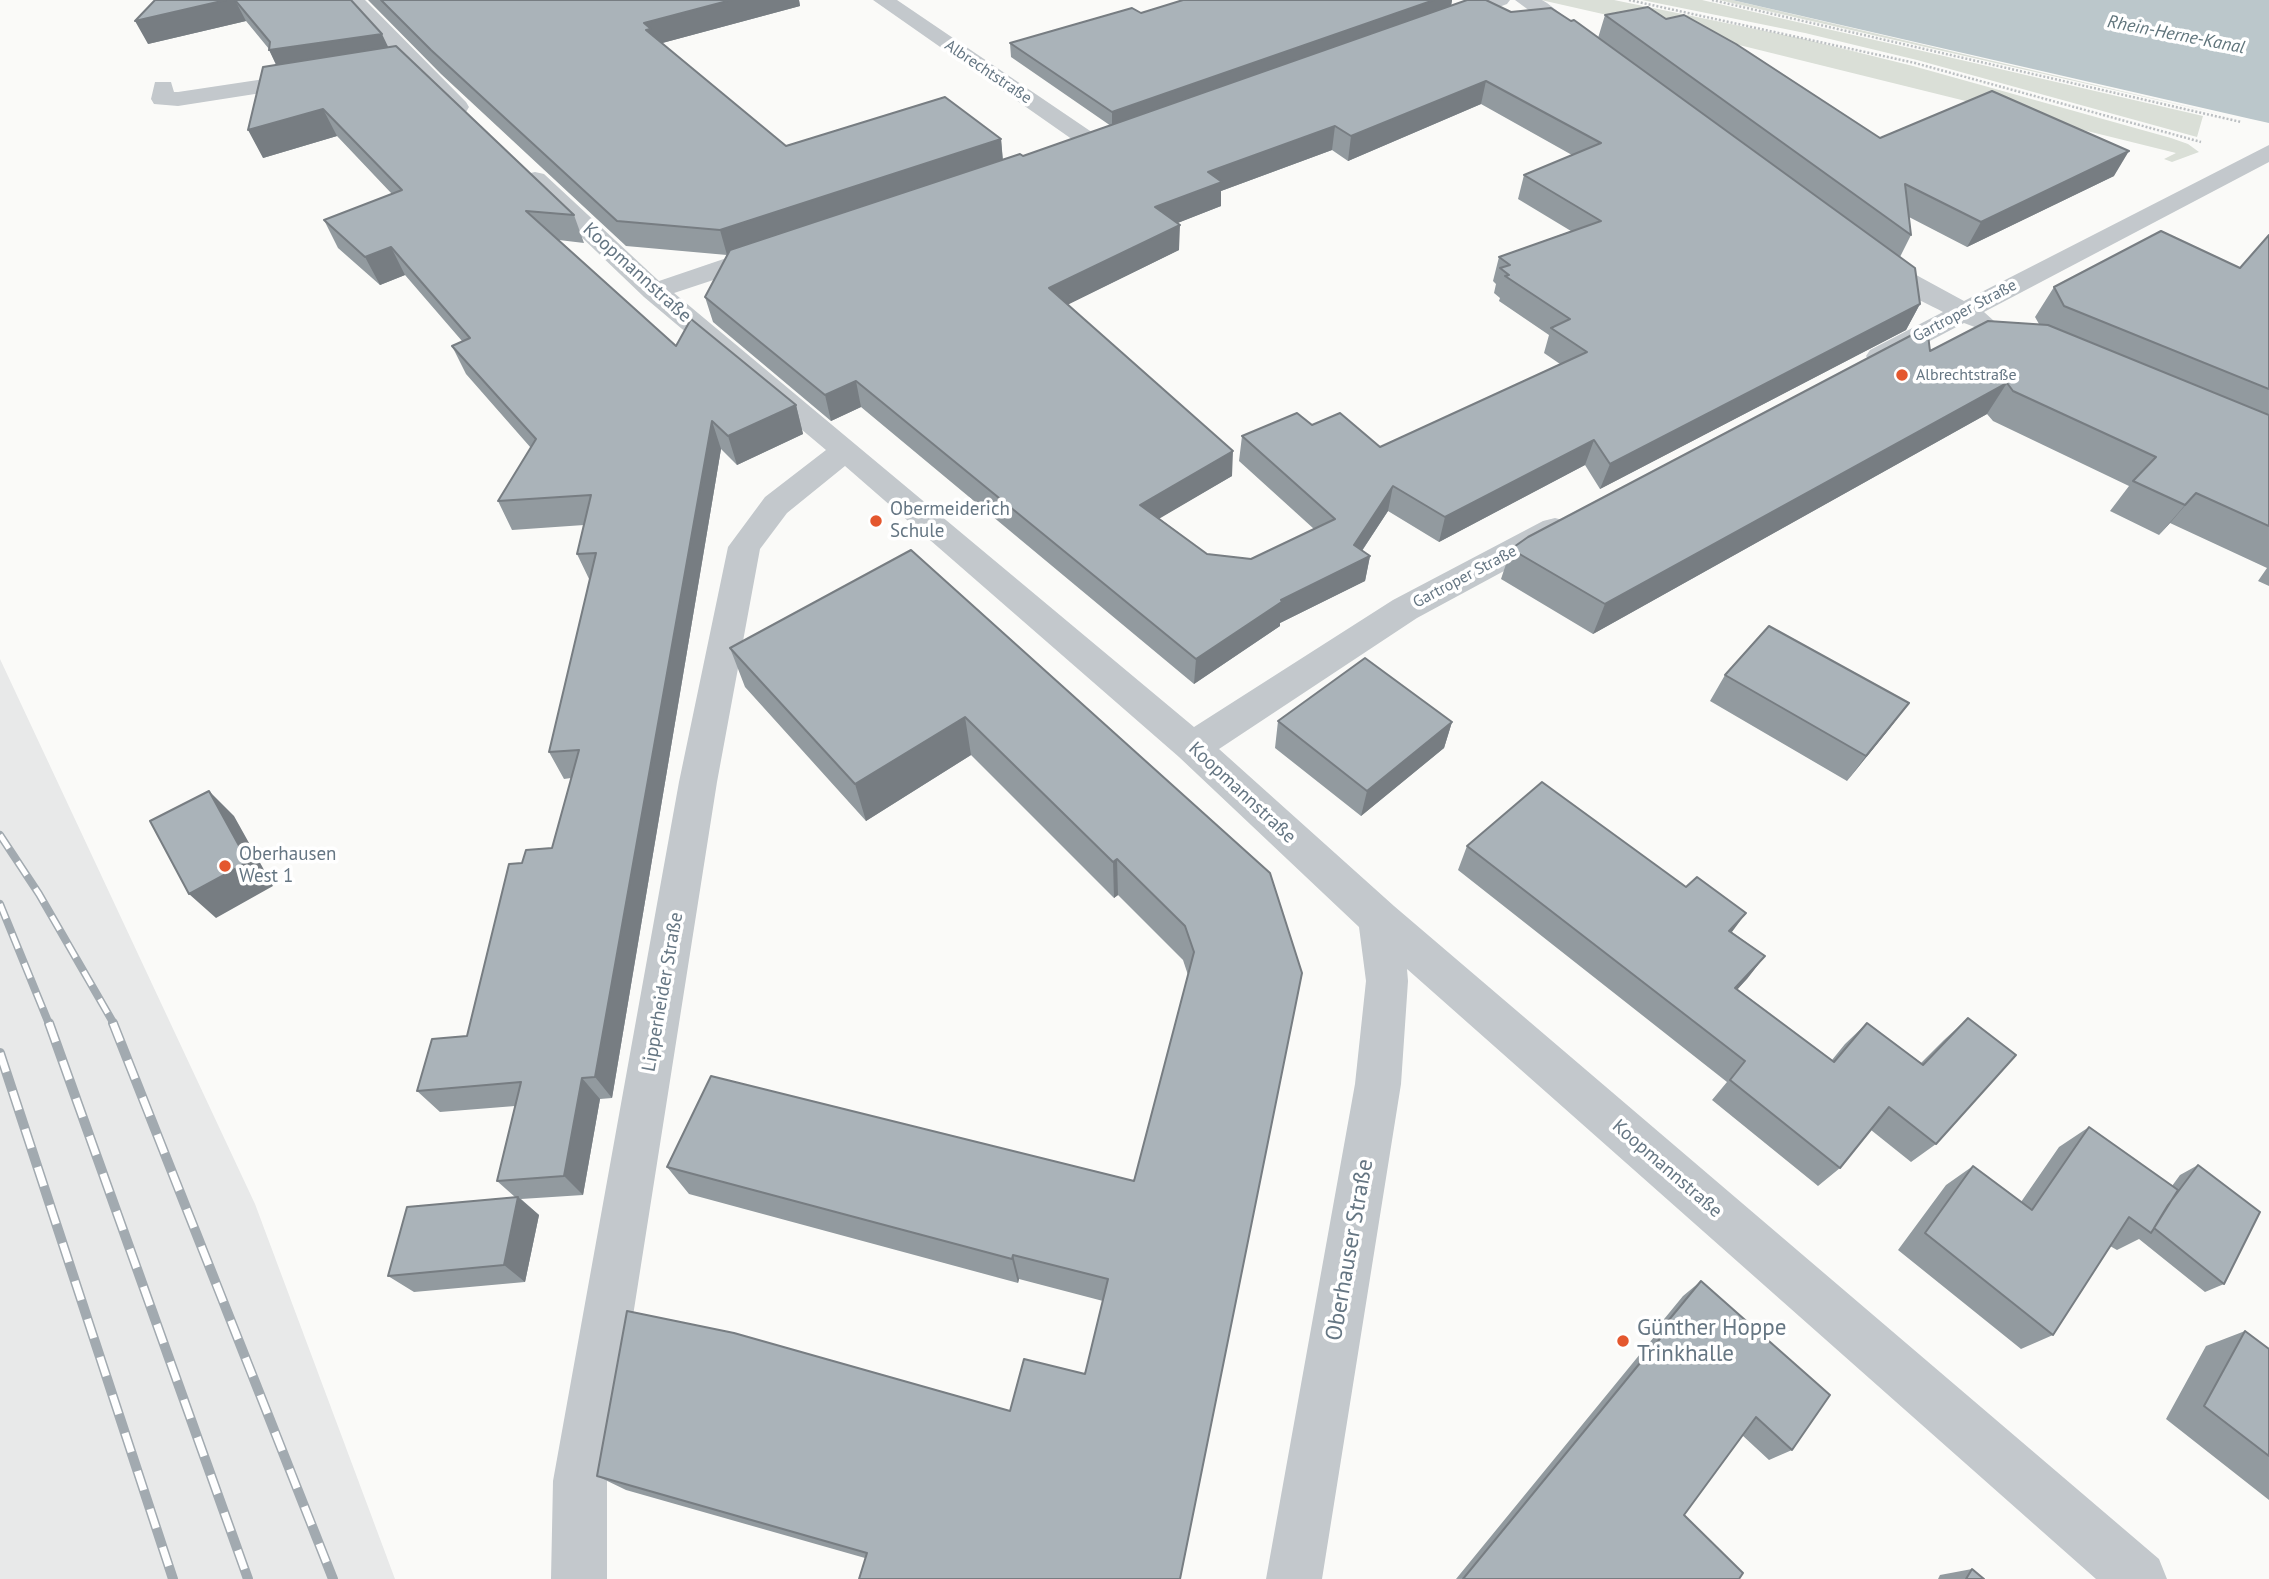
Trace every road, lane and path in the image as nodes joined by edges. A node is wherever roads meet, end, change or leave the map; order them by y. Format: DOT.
graph roads {
  1 [pos="883,0"];
  2 [pos="1500,0"];
  3 [pos="1525,0"];
  4 [pos="1629,0"];
  5 [pos="1712,0"];
  6 [pos="366,4"];
  7 [pos="1417,31"];
  8 [pos="1607,58"];
  9 [pos="414,63"];
  10 [pos="387,67"];
  11 [pos="335,75"];
  12 [pos="163,87"];
  13 [pos="472,120"];
  14 [pos="2242,122"];
  15 [pos="1120,135"];
  16 [pos="1094,144"];
  17 [pos="1068,153"];
  18 [pos="2264,155"];
  19 [pos="522,167"];
  20 [pos="1853,243"];
  21 [pos="796,244"];
  22 [pos="654,291"];
  23 [pos="1961,313"];
  24 [pos="1999,329"];
  25 [pos="1849,372"];
  26 [pos="845,450"];
  27 [pos="1578,517"];
  28 [pos="1192,747"];
  29 [pos="1379,919"];
  30 [pos="579,1579"];
  31 [pos="1294,1579"];
  32 [pos="2139,1579"];
  1 -- 16 [label="street, Albrechtstraße"];
  2 -- 7 [label="street"];
  3 -- 8 [label="street"];
  4 -- 18 [label="path"];
  5 -- 14 [label="path"];
  6 -- 9 [label="street"];
  9 -- 10 [label="street"];
  9 -- 13 [label="street"];
  11 -- 12 [label="street"];
  15 -- 16 [label="street"];
  16 -- 17 [label="street"];
  18 -- 23 [label="street, Gartroper Straße"];
  19 -- 22 [label="street, Koopmannstraße"];
  20 -- 23 [label="street"];
  21 -- 22 [label="street"];
  22 -- 26 [label="street, Koopmannstraße"];
  23 -- 24 [label="street"];
  23 -- 25 [label="street, Gartroper Straße"];
  26 -- 28 [label="street, Koopmannstraße"];
  26 -- 30 [label="street, Lipperheider Straße"];
  27 -- 28 [label="street, Gartroper Straße"];
  28 -- 29 [label="street, Koopmannstraße"];
  29 -- 31 [label="street, Oberhauser Straße"];
  29 -- 32 [label="street, Koopmannstraße"];
}
